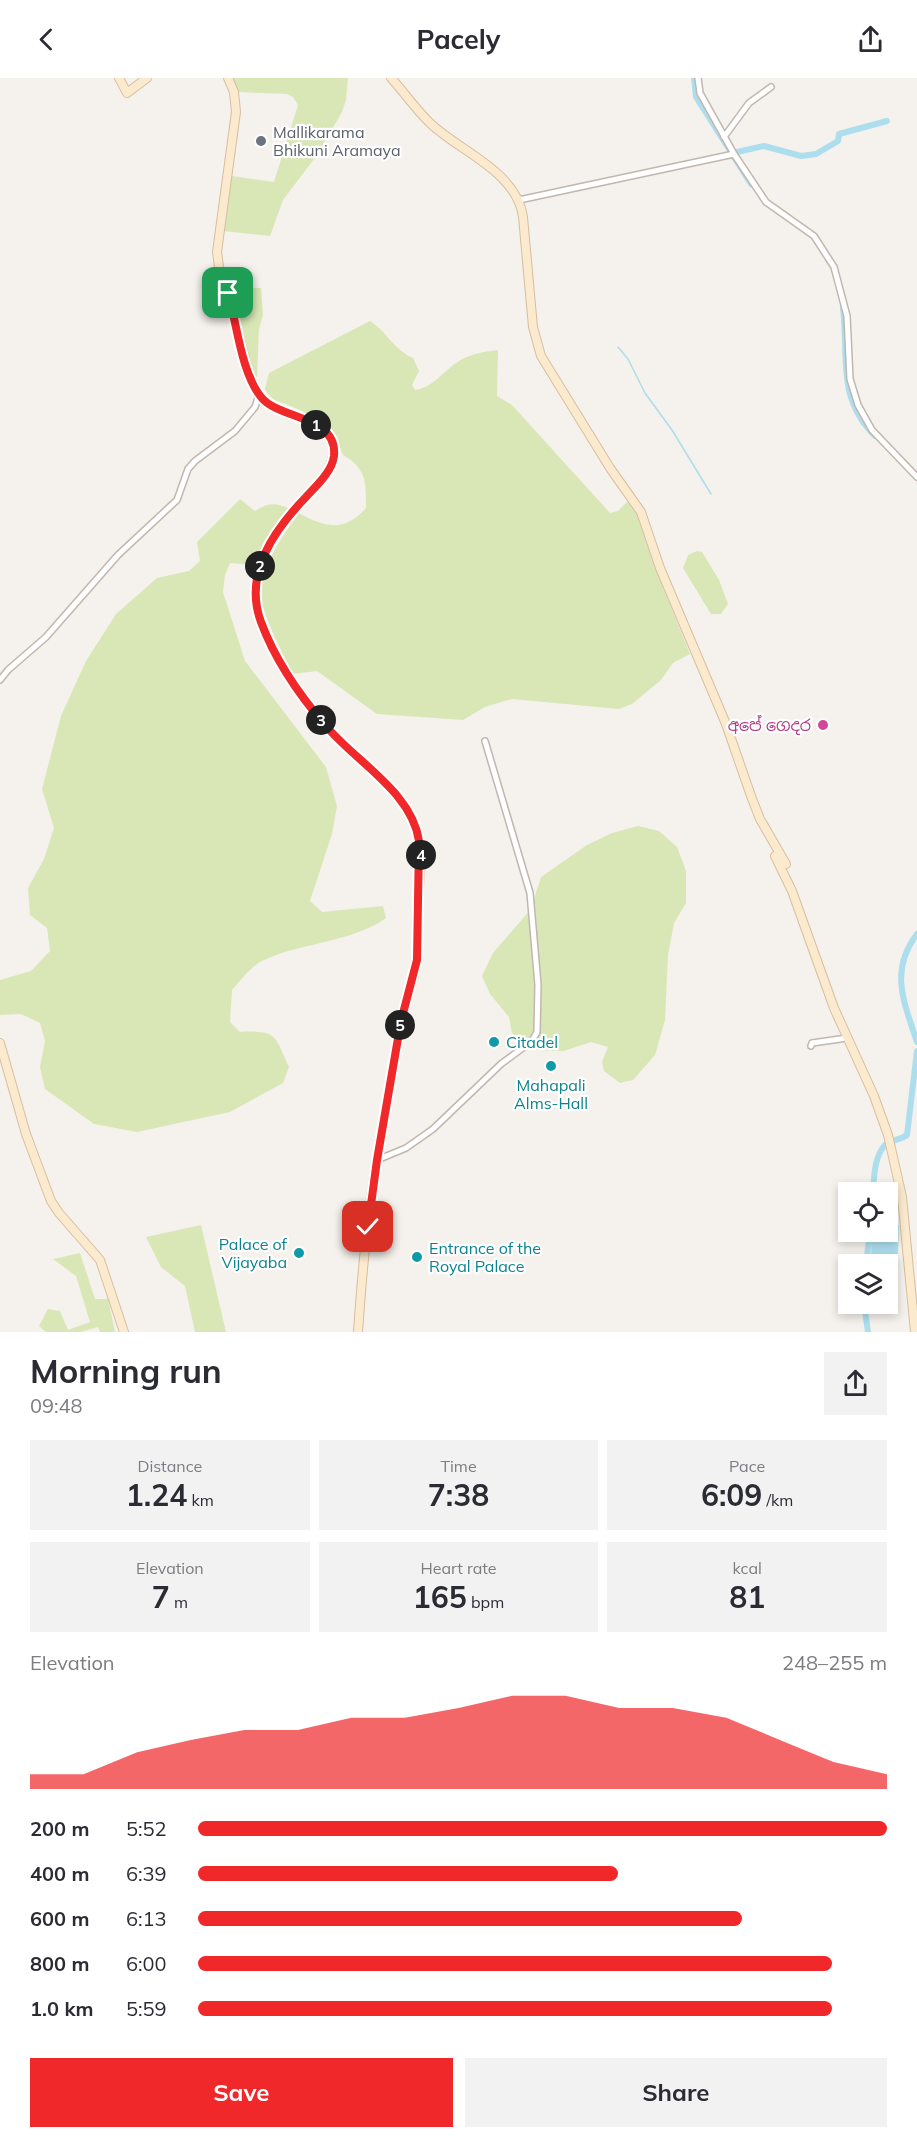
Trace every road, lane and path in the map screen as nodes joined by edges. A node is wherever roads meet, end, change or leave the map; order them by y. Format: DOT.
graph roads {
  1 [pos="119,78"];
  2 [pos="147,78"];
  3 [pos="228,78"];
  4 [pos="391,78"];
  5 [pos="698,78"];
  6 [pos="771,87"];
  7 [pos="724,137"];
  8 [pos="734,154"];
  9 [pos="519,200"];
  10 [pos="259,395"];
  11 [pos="917,477"];
  12 [pos="0,680"];
  13 [pos="485,741"];
  14 [pos="847,1038"];
  15 [pos="0,1043"];
  16 [pos="811,1046"];
  17 [pos="377,1160"];
  18 [pos="124,1332"];
  19 [pos="358,1332"];
  20 [pos="915,1332"];
  1 -- 2 [label="main road"];
  3 -- 10 [label="main road"];
  4 -- 9 [label="main road"];
  5 -- 7 [label="street"];
  6 -- 7 [label="street"];
  7 -- 8 [label="street"];
  8 -- 9 [label="street"];
  8 -- 11 [label="street"];
  9 -- 14 [label="main road"];
  10 -- 12 [label="street"];
  10 -- 17 [label="main road"];
  13 -- 17 [label="street"];
  14 -- 16 [label="street"];
  14 -- 20 [label="main road"];
  15 -- 18 [label="main road"];
  17 -- 19 [label="main road"];
}
